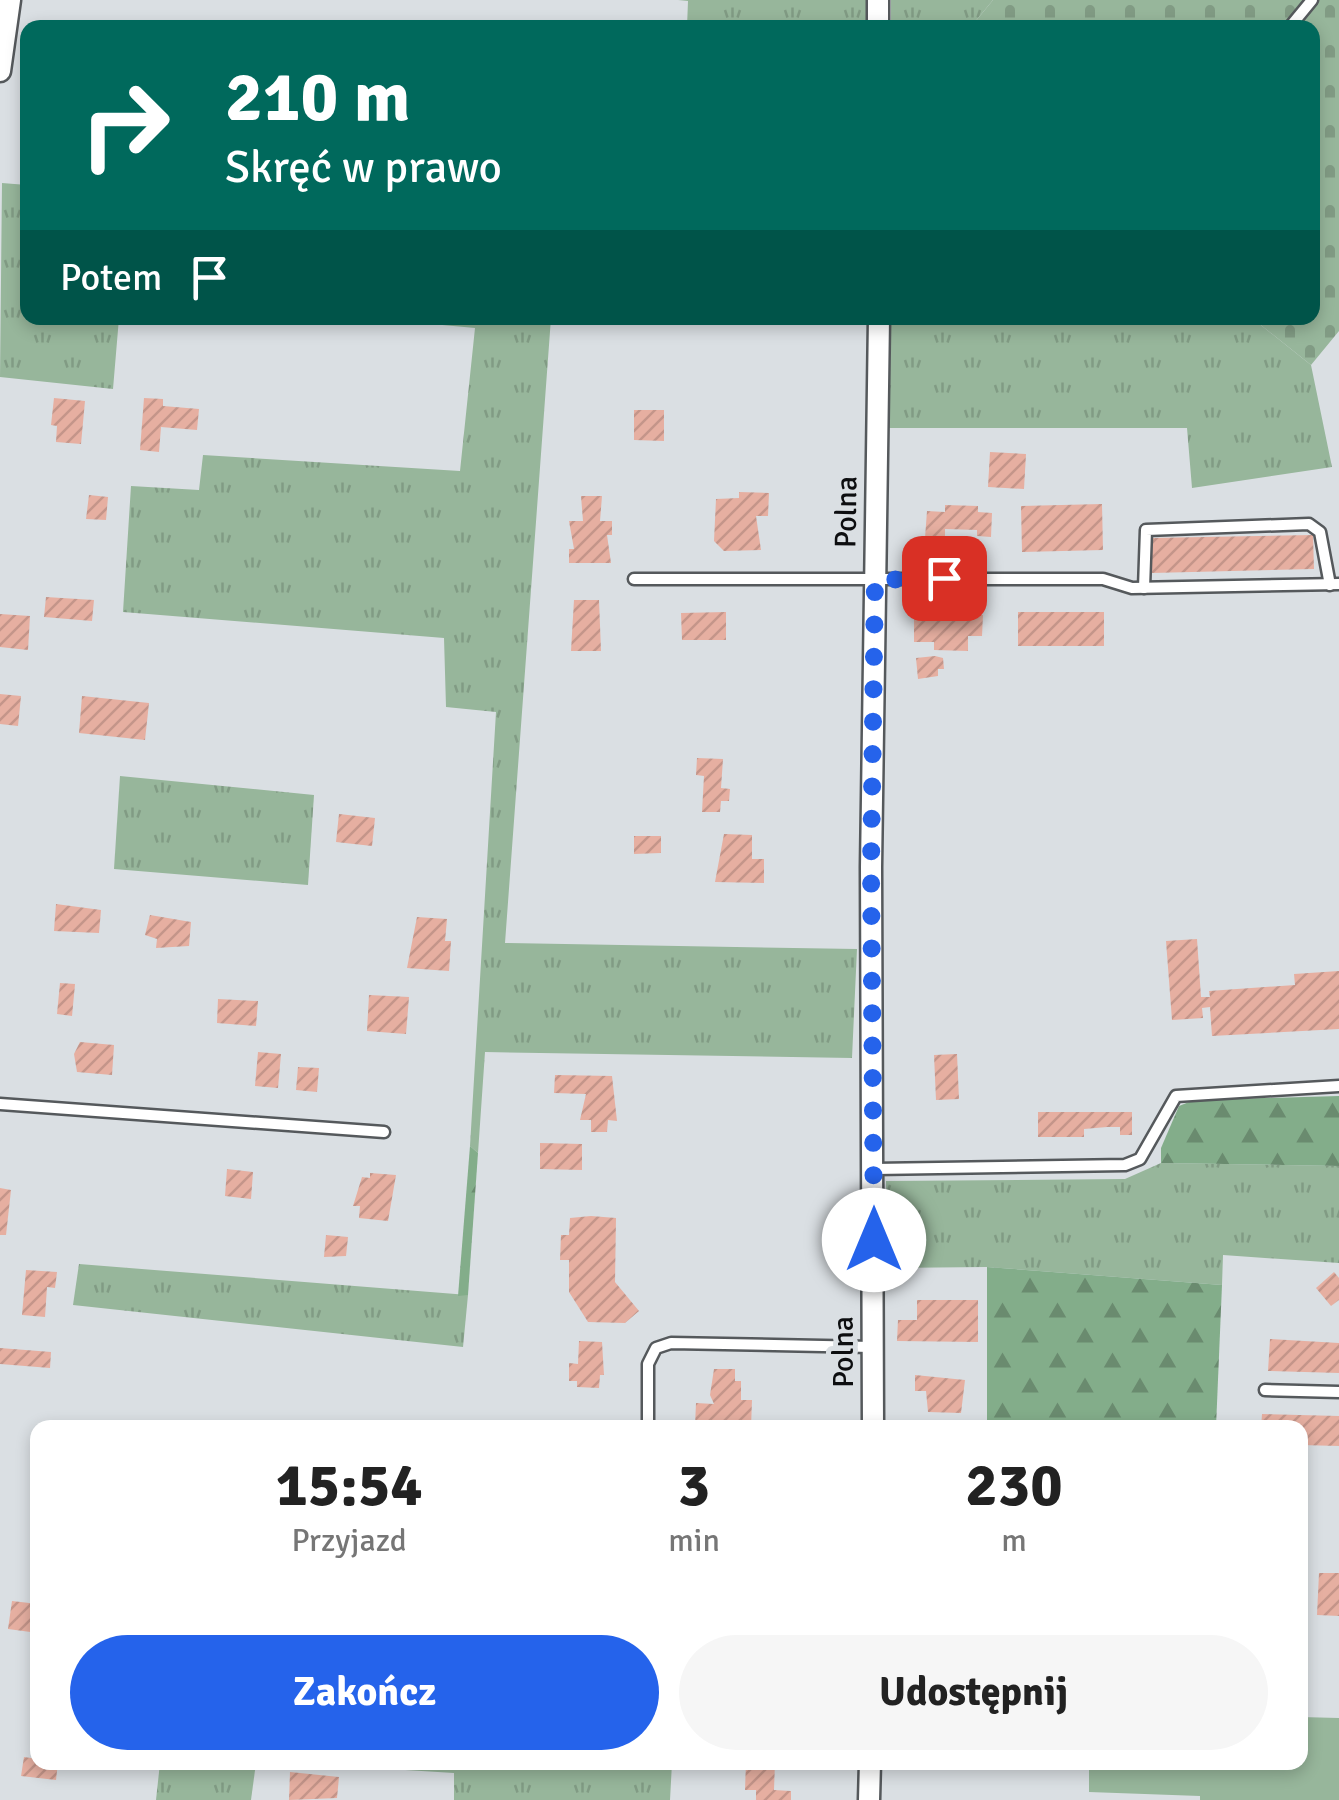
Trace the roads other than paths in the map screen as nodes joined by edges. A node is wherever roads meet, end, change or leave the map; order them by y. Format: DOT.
graph roads {
  1 [pos="10,0"];
  2 [pos="1312,0"];
  3 [pos="1296,20"];
  4 [pos="0,71"];
  5 [pos="878,325"];
  6 [pos="634,579"];
  7 [pos="875,580"];
  8 [pos="1334,584"];
  9 [pos="1144,588"];
  10 [pos="1339,1086"];
  11 [pos="0,1104"];
  12 [pos="384,1132"];
  13 [pos="874,1169"];
  14 [pos="873,1347"];
  15 [pos="1266,1390"];
  16 [pos="1339,1392"];
  17 [pos="648,1420"];
  18 [pos="872,1420"];
  19 [pos="870,1770"];
  20 [pos="870,1800"];
  1 -- 4 [label="street"];
  2 -- 3 [label="lane"];
  5 -- 7 [label="street, Polna"];
  6 -- 7 [label="lane"];
  7 -- 9 [label="lane"];
  7 -- 13 [label="street, Polna"];
  8 -- 9 [label="lane"];
  8 -- 9 [label="lane"];
  10 -- 13 [label="lane"];
  11 -- 12 [label="lane"];
  13 -- 14 [label="street, Polna"];
  14 -- 17 [label="lane"];
  14 -- 18 [label="street, Polna"];
  15 -- 16 [label="lane"];
  19 -- 20 [label="street"];
}
